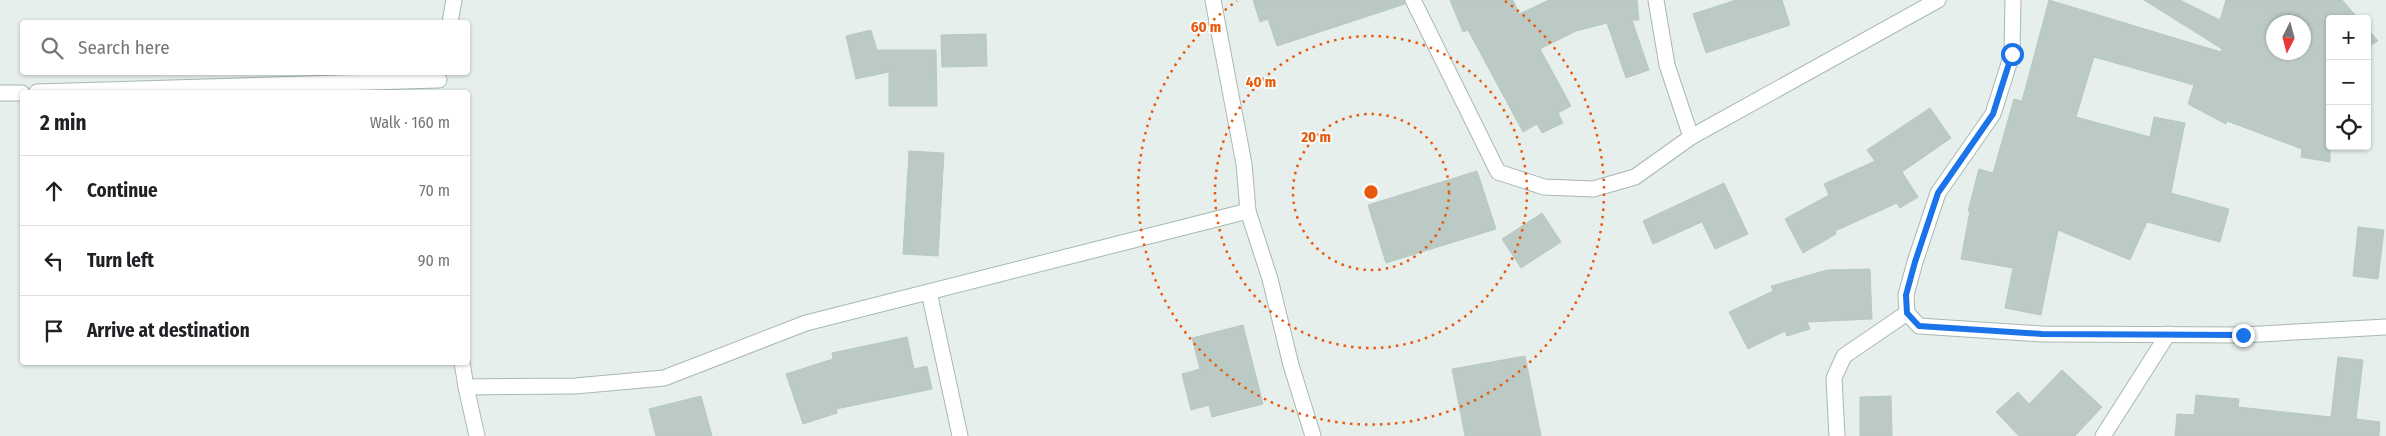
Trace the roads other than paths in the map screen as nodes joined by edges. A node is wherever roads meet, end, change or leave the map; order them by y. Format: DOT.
graph roads {
  1 [pos="454,0"];
  2 [pos="1213,0"];
  3 [pos="1413,0"];
  4 [pos="1656,0"];
  5 [pos="1938,0"];
  6 [pos="2013,0"];
  7 [pos="450,20"];
  8 [pos="439,82"];
  9 [pos="117,90"];
  10 [pos="0,93"];
  11 [pos="20,93"];
  12 [pos="1691,137"];
  13 [pos="1248,211"];
  14 [pos="929,292"];
  15 [pos="1907,313"];
  16 [pos="2386,327"];
  17 [pos="2168,334"];
  18 [pos="462,365"];
  19 [pos="466,386"];
  20 [pos="477,436"];
  21 [pos="960,436"];
  22 [pos="1313,436"];
  23 [pos="1837,436"];
  24 [pos="2103,436"];
  1 -- 7 [label="street"];
  2 -- 13 [label="street"];
  3 -- 12 [label="street"];
  4 -- 12 [label="street"];
  5 -- 12 [label="street"];
  6 -- 15 [label="street"];
  8 -- 9 [label="street"];
  10 -- 11 [label="street"];
  13 -- 14 [label="street"];
  13 -- 22 [label="street"];
  14 -- 19 [label="street"];
  14 -- 21 [label="street"];
  15 -- 17 [label="street"];
  15 -- 23 [label="street"];
  16 -- 17 [label="street"];
  17 -- 24 [label="street"];
  18 -- 19 [label="street"];
  19 -- 20 [label="street"];
}
